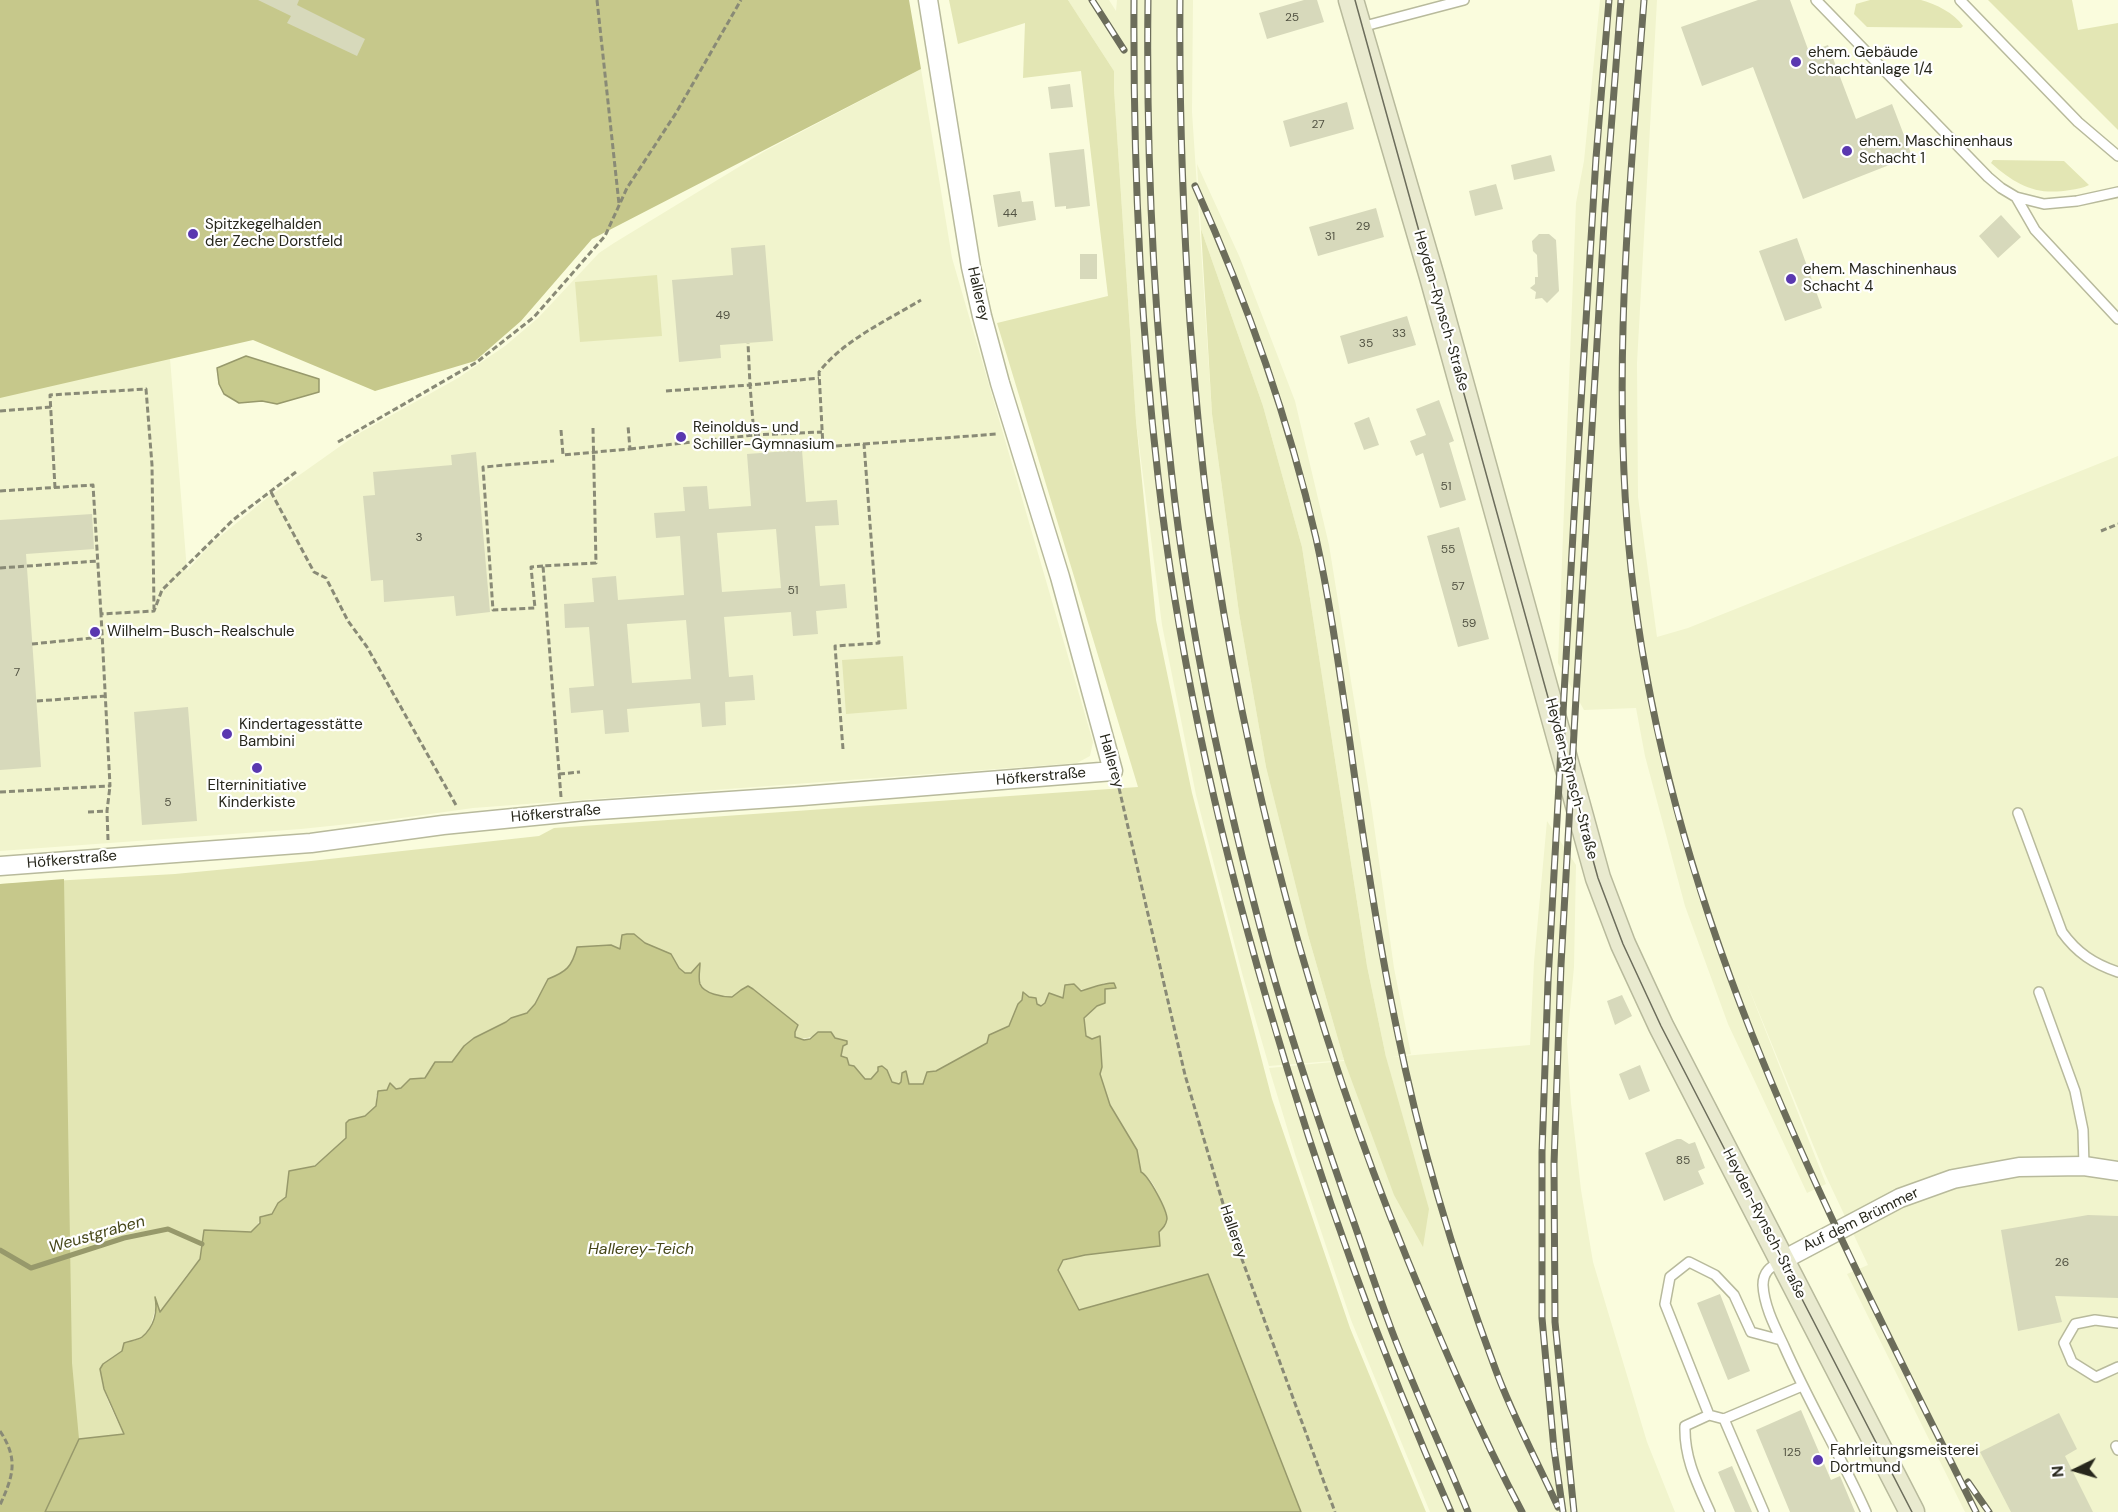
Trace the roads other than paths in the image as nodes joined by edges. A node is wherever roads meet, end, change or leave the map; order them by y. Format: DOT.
graph roads {
  1 [pos="928,0"];
  2 [pos="1351,0"];
  3 [pos="1464,0"];
  4 [pos="1816,0"];
  5 [pos="1960,0"];
  6 [pos="1359,28"];
  7 [pos="2118,156"];
  8 [pos="2118,192"];
  9 [pos="2016,197"];
  10 [pos="2118,319"];
  11 [pos="1113,771"];
  12 [pos="2018,813"];
  13 [pos="0,866"];
  14 [pos="2118,972"];
  15 [pos="2039,992"];
  16 [pos="2084,1166"];
  17 [pos="2118,1171"];
  18 [pos="1783,1260"];
  19 [pos="2118,1323"];
  20 [pos="1781,1340"];
  21 [pos="2118,1367"];
  22 [pos="1802,1386"];
  23 [pos="1709,1414"];
  24 [pos="1724,1419"];
  25 [pos="1710,1512"];
  26 [pos="1764,1512"];
  27 [pos="1866,1512"];
  28 [pos="1912,1512"];
  1 -- 11 [label="street, Hallerey"];
  2 -- 6 [label="main road, Heyden-Rynsch-Straße"];
  3 -- 6 [label="lane"];
  4 -- 9 [label="lane"];
  5 -- 7 [label="lane"];
  6 -- 18 [label="main road, Heyden-Rynsch-Straße"];
  8 -- 9 [label="lane"];
  9 -- 10 [label="lane"];
  11 -- 13 [label="street, Höfkerstraße"];
  12 -- 14 [label="lane"];
  15 -- 16 [label="lane"];
  16 -- 17 [label="street, Auf dem Brümmer"];
  16 -- 18 [label="street, Auf dem Brümmer"];
  18 -- 20 [label="lane"];
  18 -- 28 [label="main road, Heyden-Rynsch-Straße"];
  19 -- 21 [label="lane"];
  20 -- 22 [label="lane"];
  20 -- 23 [label="lane"];
  22 -- 24 [label="lane"];
  22 -- 27 [label="lane"];
  23 -- 24 [label="lane"];
  23 -- 25 [label="lane"];
  24 -- 26 [label="lane"];
}
